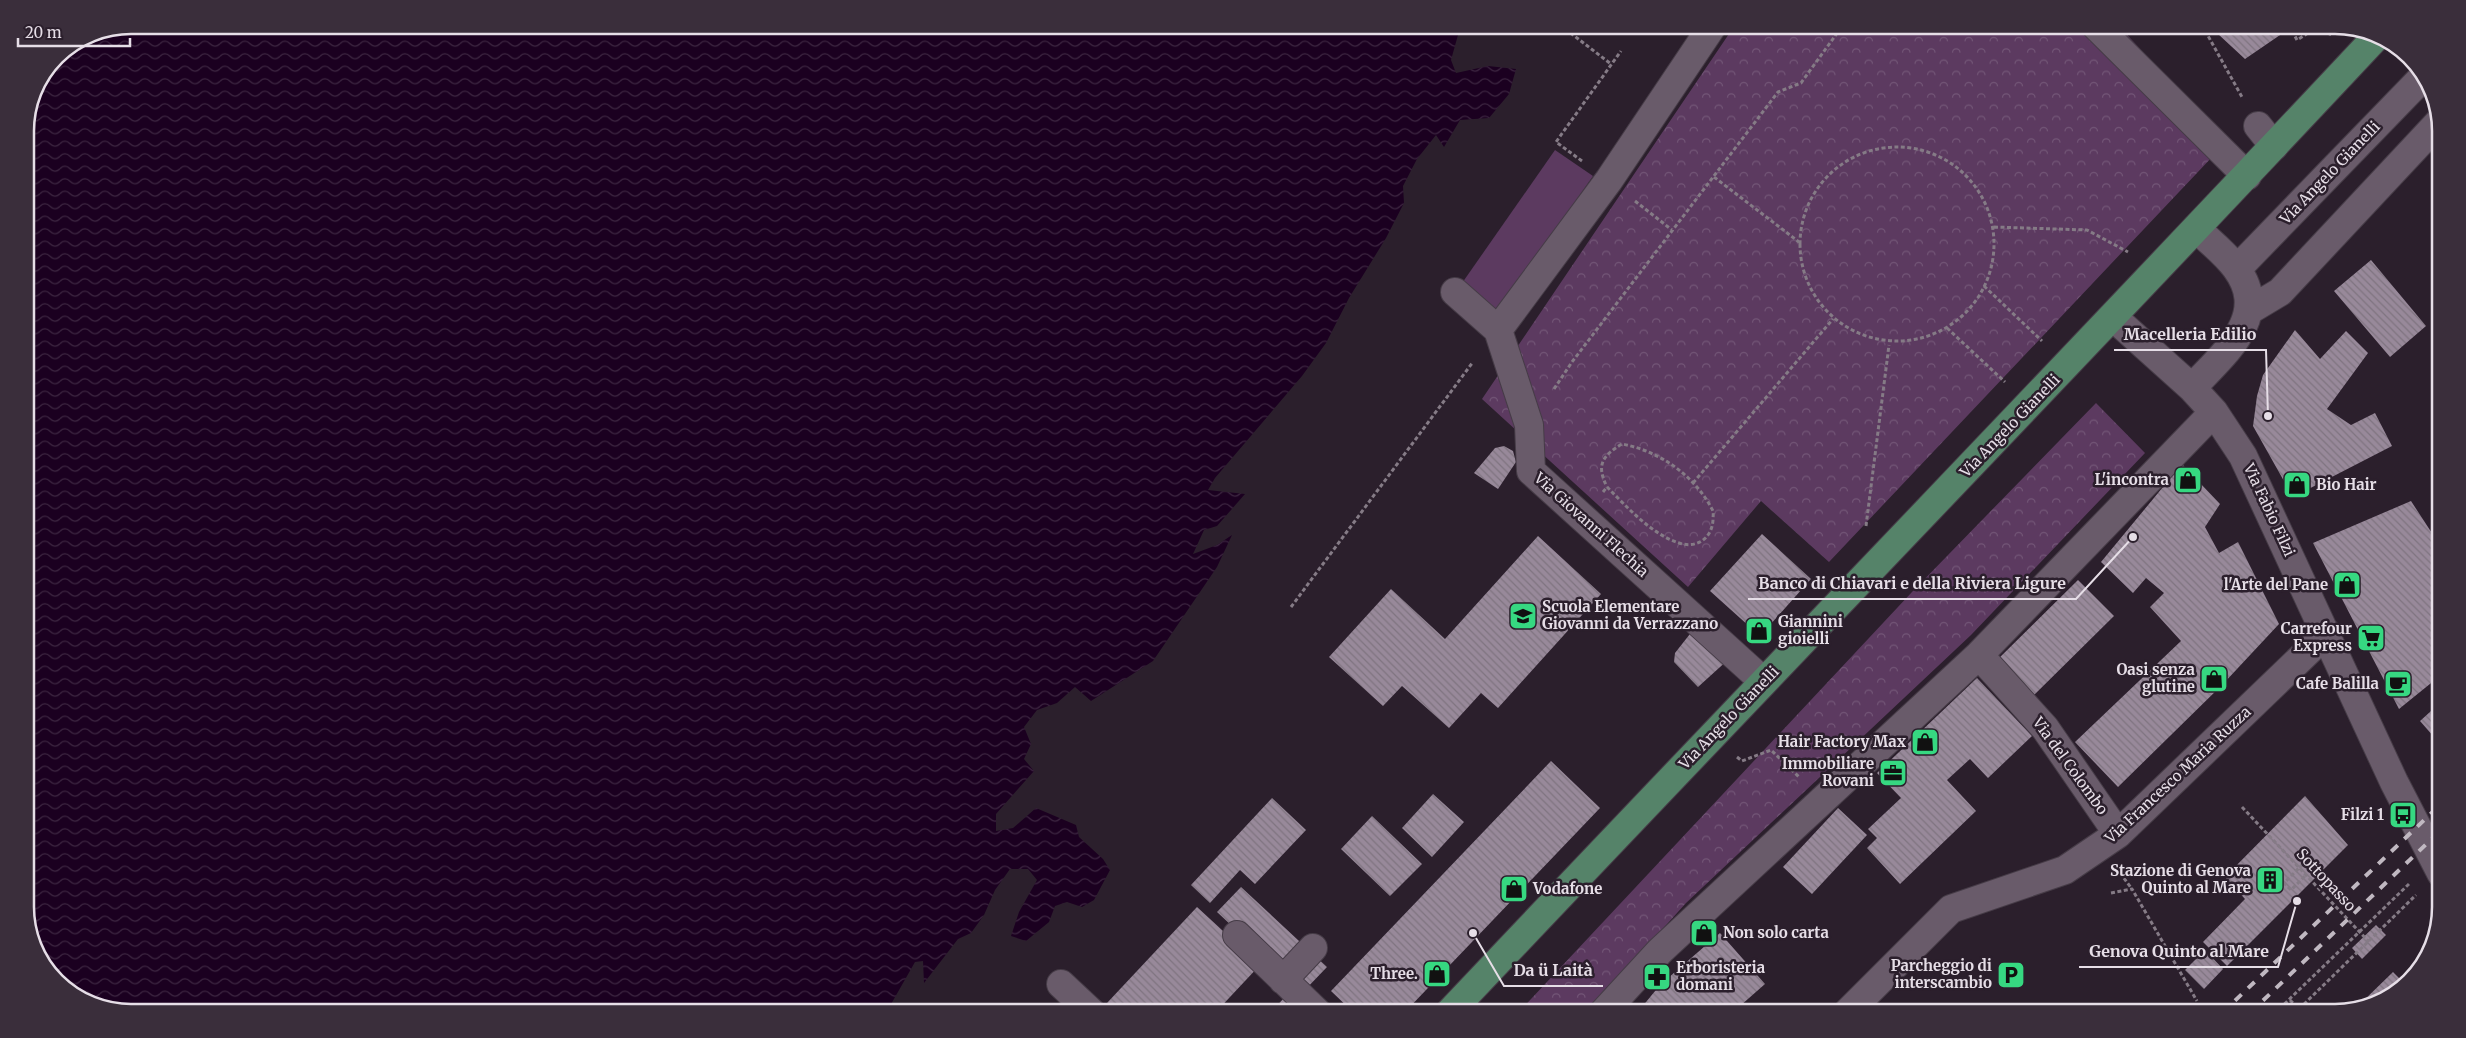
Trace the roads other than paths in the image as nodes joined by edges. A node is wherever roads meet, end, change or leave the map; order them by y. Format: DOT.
graph roads {
  1 [pos="1707,34"];
  2 [pos="2104,34"];
  3 [pos="2371,43"];
  4 [pos="2419,81"];
  5 [pos="2432,130"];
  6 [pos="2247,176"];
  7 [pos="2197,229"];
  8 [pos="2236,269"];
  9 [pos="1456,292"];
  10 [pos="2250,310"];
  11 [pos="2113,317"];
  12 [pos="1498,330"];
  13 [pos="2192,388"];
  14 [pos="2214,412"];
  15 [pos="2327,633"];
  16 [pos="1979,655"];
  17 [pos="1763,681"];
  18 [pos="2118,834"];
  19 [pos="2429,875"];
  20 [pos="1236,936"];
  21 [pos="1313,948"];
  22 [pos="1283,980"];
  23 [pos="1061,984"];
  24 [pos="1082,1004"];
  25 [pos="1308,1004"];
  26 [pos="1458,1004"];
  27 [pos="1611,1004"];
  28 [pos="1856,1004"];
  1 -- 12 [label="street"];
  2 -- 6 [label="street"];
  3 -- 6 [label="main road, Via Angelo Gianelli"];
  4 -- 8 [label="street, Via Angelo Gianelli"];
  5 -- 10 [label="street"];
  6 -- 7 [label="main road, Via Angelo Gianelli"];
  7 -- 8 [label="street"];
  7 -- 11 [label="main road, Via Angelo Gianelli"];
  8 -- 10 [label="street"];
  9 -- 12 [label="street"];
  10 -- 13 [label="street"];
  11 -- 13 [label="street, Via Fabio Filzi"];
  11 -- 17 [label="main road, Via Angelo Gianelli"];
  12 -- 17 [label="street, Via Giovanni Flechia"];
  13 -- 14 [label="street, Via Fabio Filzi"];
  14 -- 15 [label="street, Via Fabio Filzi"];
  14 -- 16 [label="street"];
  15 -- 18 [label="street, Via Francesco Maria Ruzza"];
  15 -- 19 [label="street, Via Fabio Filzi"];
  16 -- 18 [label="street, Via del Colombo"];
  16 -- 27 [label="street"];
  17 -- 26 [label="main road, Via Angelo Gianelli"];
  18 -- 28 [label="street, Via Francesco Maria Ruzza"];
  20 -- 22 [label="street"];
  21 -- 22 [label="street"];
  22 -- 25 [label="street"];
  23 -- 24 [label="street"];
}
